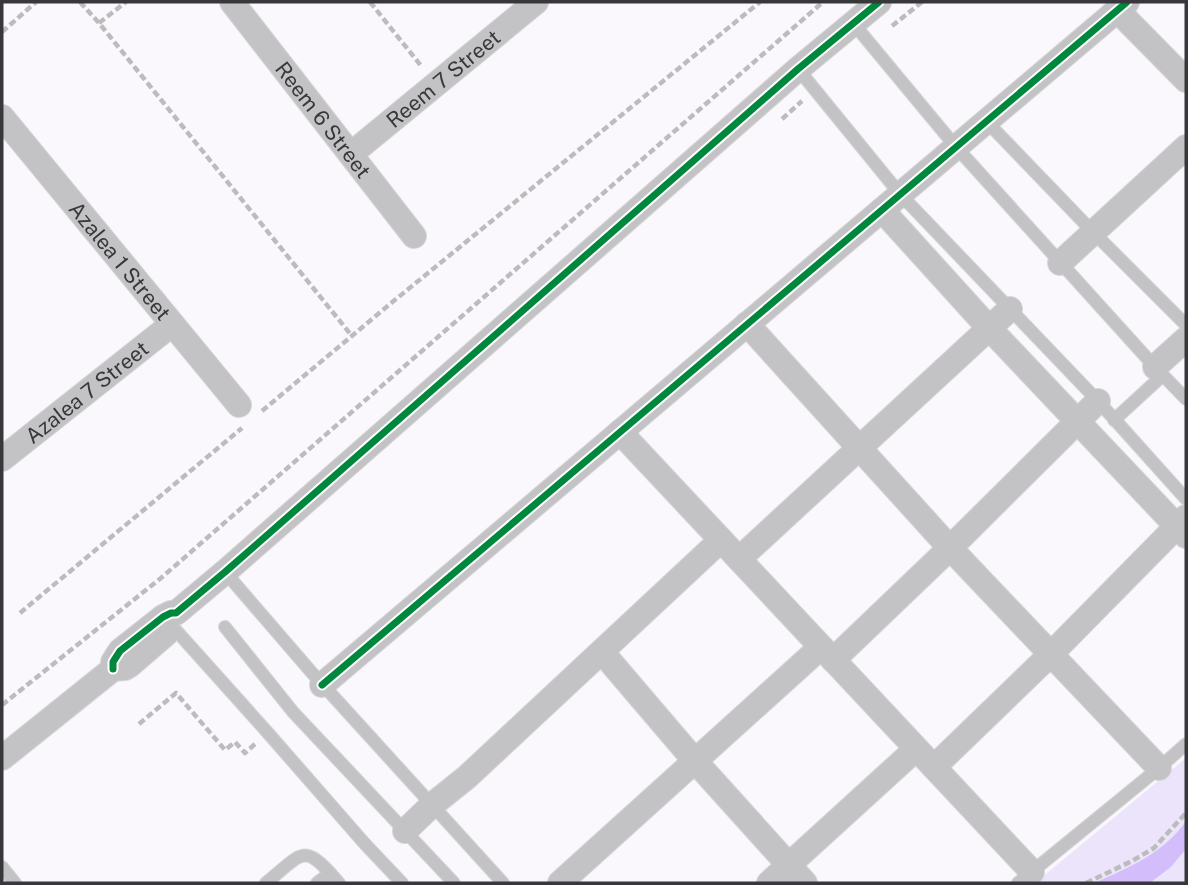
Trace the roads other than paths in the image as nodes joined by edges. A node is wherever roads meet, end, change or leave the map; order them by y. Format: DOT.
graph roads {
  1 [pos="232,2"];
  2 [pos="535,2"];
  3 [pos="879,2"];
  4 [pos="1122,6"];
  5 [pos="853,23"];
  6 [pos="798,69"];
  7 [pos="1186,80"];
  8 [pos="2,117"];
  9 [pos="986,121"];
  10 [pos="956,147"];
  11 [pos="1186,147"];
  12 [pos="351,154"];
  13 [pos="891,202"];
  14 [pos="1093,232"];
  15 [pos="414,236"];
  16 [pos="1060,263"];
  17 [pos="1010,309"];
  18 [pos="747,324"];
  19 [pos="171,325"];
  20 [pos="1186,326"];
  21 [pos="989,328"];
  22 [pos="1186,339"];
  23 [pos="1159,371"];
  24 [pos="1186,399"];
  25 [pos="1098,401"];
  26 [pos="247,416"];
  27 [pos="1114,420"];
  28 [pos="1078,421"];
  29 [pos="620,432"];
  30 [pos="860,447"];
  31 [pos="2,459"];
  32 [pos="1186,499"];
  33 [pos="1183,526"];
  34 [pos="721,540"];
  35 [pos="950,548"];
  36 [pos="739,559"];
  37 [pos="225,572"];
  38 [pos="174,620"];
  39 [pos="225,627"];
  40 [pos="602,652"];
  41 [pos="827,653"];
  42 [pos="1052,653"];
  43 [pos="322,685"];
  44 [pos="1186,744"];
  45 [pos="916,749"];
  46 [pos="2,758"];
  47 [pos="695,761"];
  48 [pos="934,767"];
  49 [pos="1159,768"];
  50 [pos="432,805"];
  51 [pos="405,831"];
  52 [pos="2,867"];
  53 [pos="797,874"];
  54 [pos="334,878"];
  55 [pos="1025,878"];
  56 [pos="15,883"];
  57 [pos="266,883"];
  58 [pos="317,883"];
  59 [pos="402,883"];
  60 [pos="454,883"];
  61 [pos="503,883"];
  62 [pos="560,883"];
  63 [pos="769,883"];
  1 -- 12 [label="street, Reem 6 Street"];
  2 -- 12 [label="street, Reem 7 Street"];
  3 -- 5 [label="street"];
  4 -- 7 [label="street"];
  4 -- 9 [label="street"];
  5 -- 6 [label="street"];
  5 -- 10 [label="lane"];
  6 -- 13 [label="lane"];
  6 -- 37 [label="street"];
  8 -- 19 [label="street, Azalea 1 Street"];
  9 -- 10 [label="street"];
  9 -- 14 [label="lane"];
  10 -- 13 [label="street"];
  10 -- 16 [label="lane"];
  11 -- 14 [label="street"];
  12 -- 15 [label="street, Reem 6 Street"];
  13 -- 17 [label="lane"];
  13 -- 18 [label="street"];
  13 -- 21 [label="street"];
  14 -- 16 [label="street"];
  14 -- 20 [label="lane"];
  16 -- 23 [label="lane"];
  17 -- 21 [label="street"];
  17 -- 25 [label="lane"];
  18 -- 29 [label="street"];
  18 -- 30 [label="street"];
  19 -- 26 [label="street, Azalea 1 Street"];
  19 -- 31 [label="street, Azalea 7 Street"];
  21 -- 28 [label="street"];
  21 -- 30 [label="street"];
  22 -- 23 [label="street"];
  23 -- 24 [label="lane"];
  23 -- 27 [label="lane"];
  25 -- 27 [label="lane"];
  25 -- 28 [label="street"];
  27 -- 32 [label="lane"];
  28 -- 33 [label="street"];
  28 -- 35 [label="street"];
  29 -- 34 [label="street"];
  29 -- 43 [label="street"];
  30 -- 35 [label="street"];
  30 -- 36 [label="street"];
  33 -- 42 [label="street"];
  34 -- 36 [label="street"];
  34 -- 40 [label="street"];
  35 -- 41 [label="street"];
  35 -- 42 [label="street"];
  36 -- 41 [label="street"];
  37 -- 38 [label="street"];
  37 -- 43 [label="lane"];
  38 -- 46 [label="street"];
  38 -- 59 [label="lane"];
  39 -- 51 [label="lane"];
  40 -- 47 [label="street"];
  40 -- 50 [label="street"];
  41 -- 45 [label="street"];
  41 -- 47 [label="street"];
  42 -- 48 [label="street"];
  42 -- 49 [label="street"];
  43 -- 50 [label="lane"];
  44 -- 49 [label="lane"];
  45 -- 48 [label="street"];
  45 -- 53 [label="street"];
  47 -- 53 [label="street"];
  47 -- 62 [label="street"];
  48 -- 55 [label="street"];
  49 -- 55 [label="lane"];
  50 -- 51 [label="street"];
  50 -- 61 [label="lane"];
  51 -- 60 [label="lane"];
  52 -- 56 [label="lane"];
  53 -- 63 [label="street"];
  54 -- 57 [label="lane"];
  54 -- 58 [label="lane"];
}
